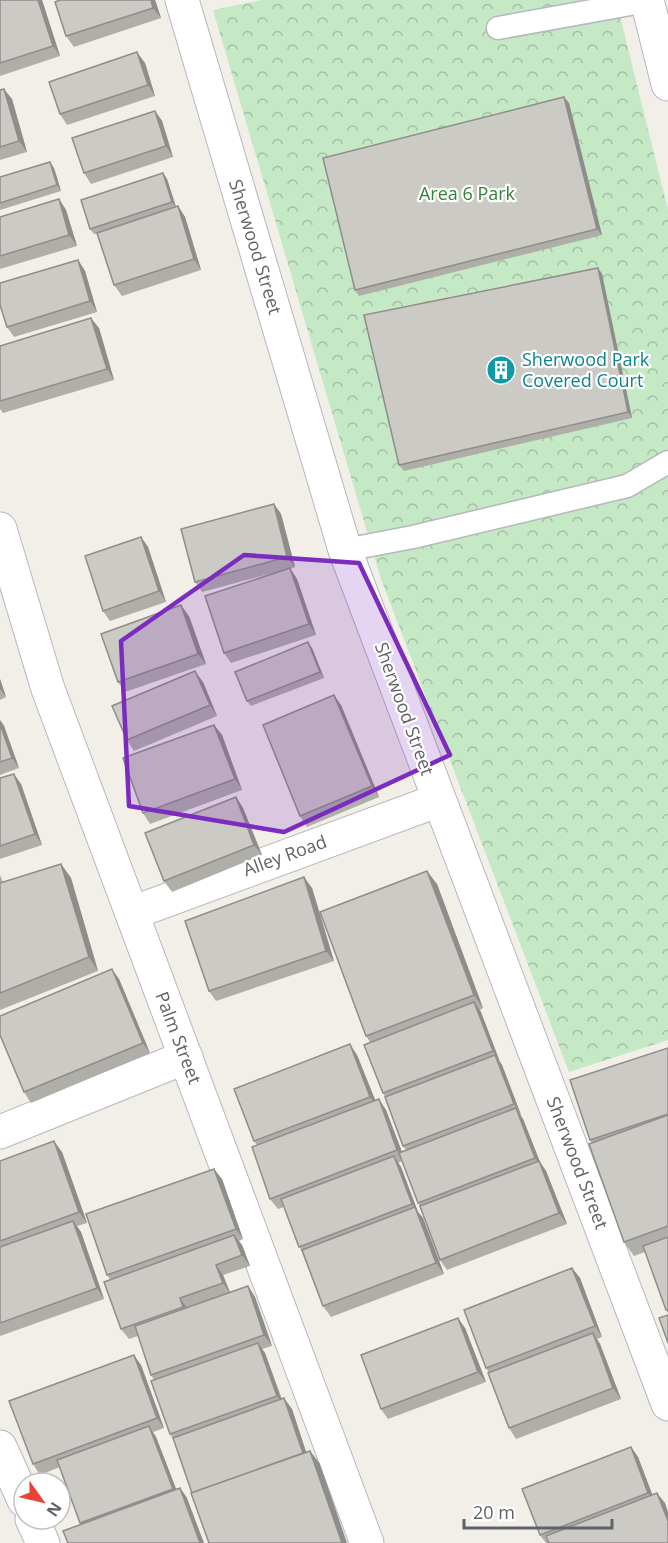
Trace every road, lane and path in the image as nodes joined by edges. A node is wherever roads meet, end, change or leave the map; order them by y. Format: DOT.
graph roads {
  1 [pos="182,0"];
  2 [pos="647,1"];
  3 [pos="498,28"];
  4 [pos="668,84"];
  5 [pos="668,462"];
  6 [pos="0,529"];
  7 [pos="345,550"];
  8 [pos="438,800"];
  9 [pos="132,913"];
  10 [pos="186,1057"];
  11 [pos="0,1132"];
  12 [pos="668,1404"];
  13 [pos="0,1447"];
  14 [pos="12,1474"];
  15 [pos="368,1543"];
  1 -- 7 [label="street, Sherwood Street"];
  2 -- 3 [label="lane"];
  2 -- 4 [label="street"];
  5 -- 7 [label="lane"];
  6 -- 9 [label="street, Palm Street"];
  7 -- 8 [label="street, Sherwood Street"];
  8 -- 9 [label="street, Alley Road"];
  8 -- 12 [label="street, Sherwood Street"];
  9 -- 10 [label="street, Palm Street"];
  10 -- 11 [label="street"];
  10 -- 15 [label="street, Palm Street"];
  13 -- 14 [label="street"];
}
